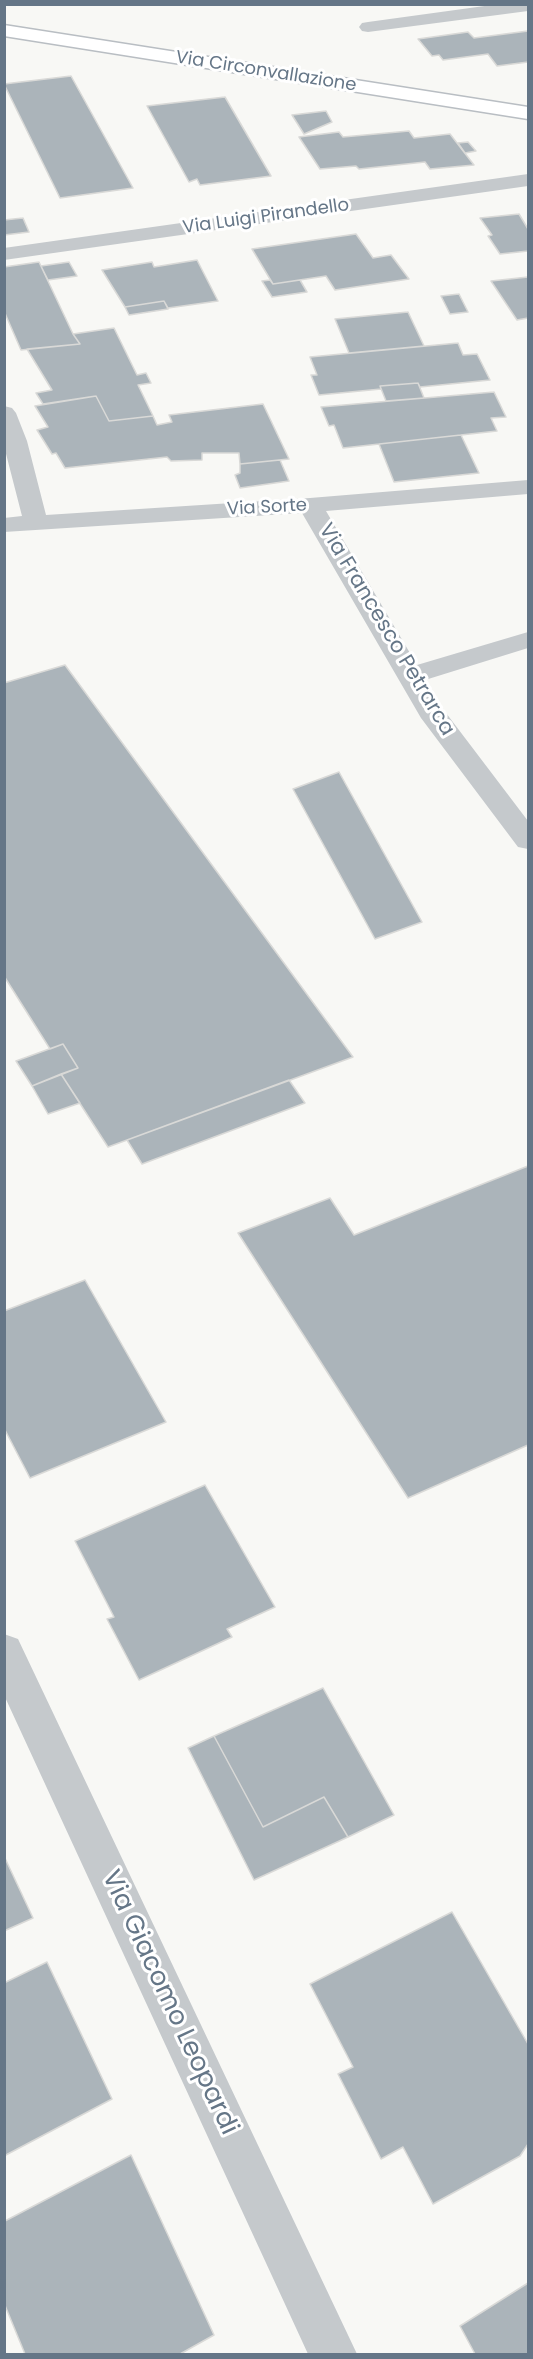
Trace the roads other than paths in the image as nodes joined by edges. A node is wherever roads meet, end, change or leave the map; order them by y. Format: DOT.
graph roads {
  1 [pos="528,6"];
  2 [pos="368,27"];
  3 [pos="4,30"];
  4 [pos="528,113"];
  5 [pos="528,180"];
  6 [pos="4,254"];
  7 [pos="4,413"];
  8 [pos="528,487"];
  9 [pos="310,505"];
  10 [pos="36,523"];
  11 [pos="4,525"];
  12 [pos="528,640"];
  13 [pos="409,676"];
  14 [pos="528,840"];
  15 [pos="4,1651"];
  16 [pos="333,2355"];
  1 -- 2 [label="street"];
  3 -- 4 [label="main road, Via Circonvallazione"];
  5 -- 6 [label="street, Via Luigi Pirandello"];
  7 -- 10 [label="street"];
  8 -- 9 [label="street, Via Sorte"];
  9 -- 10 [label="street, Via Sorte"];
  9 -- 13 [label="street, Via Francesco Petrarca"];
  10 -- 11 [label="street, Via Sorte"];
  12 -- 13 [label="street"];
  13 -- 14 [label="street, Via Francesco Petrarca"];
  15 -- 16 [label="street, Via Giacomo Leopardi"];
}
